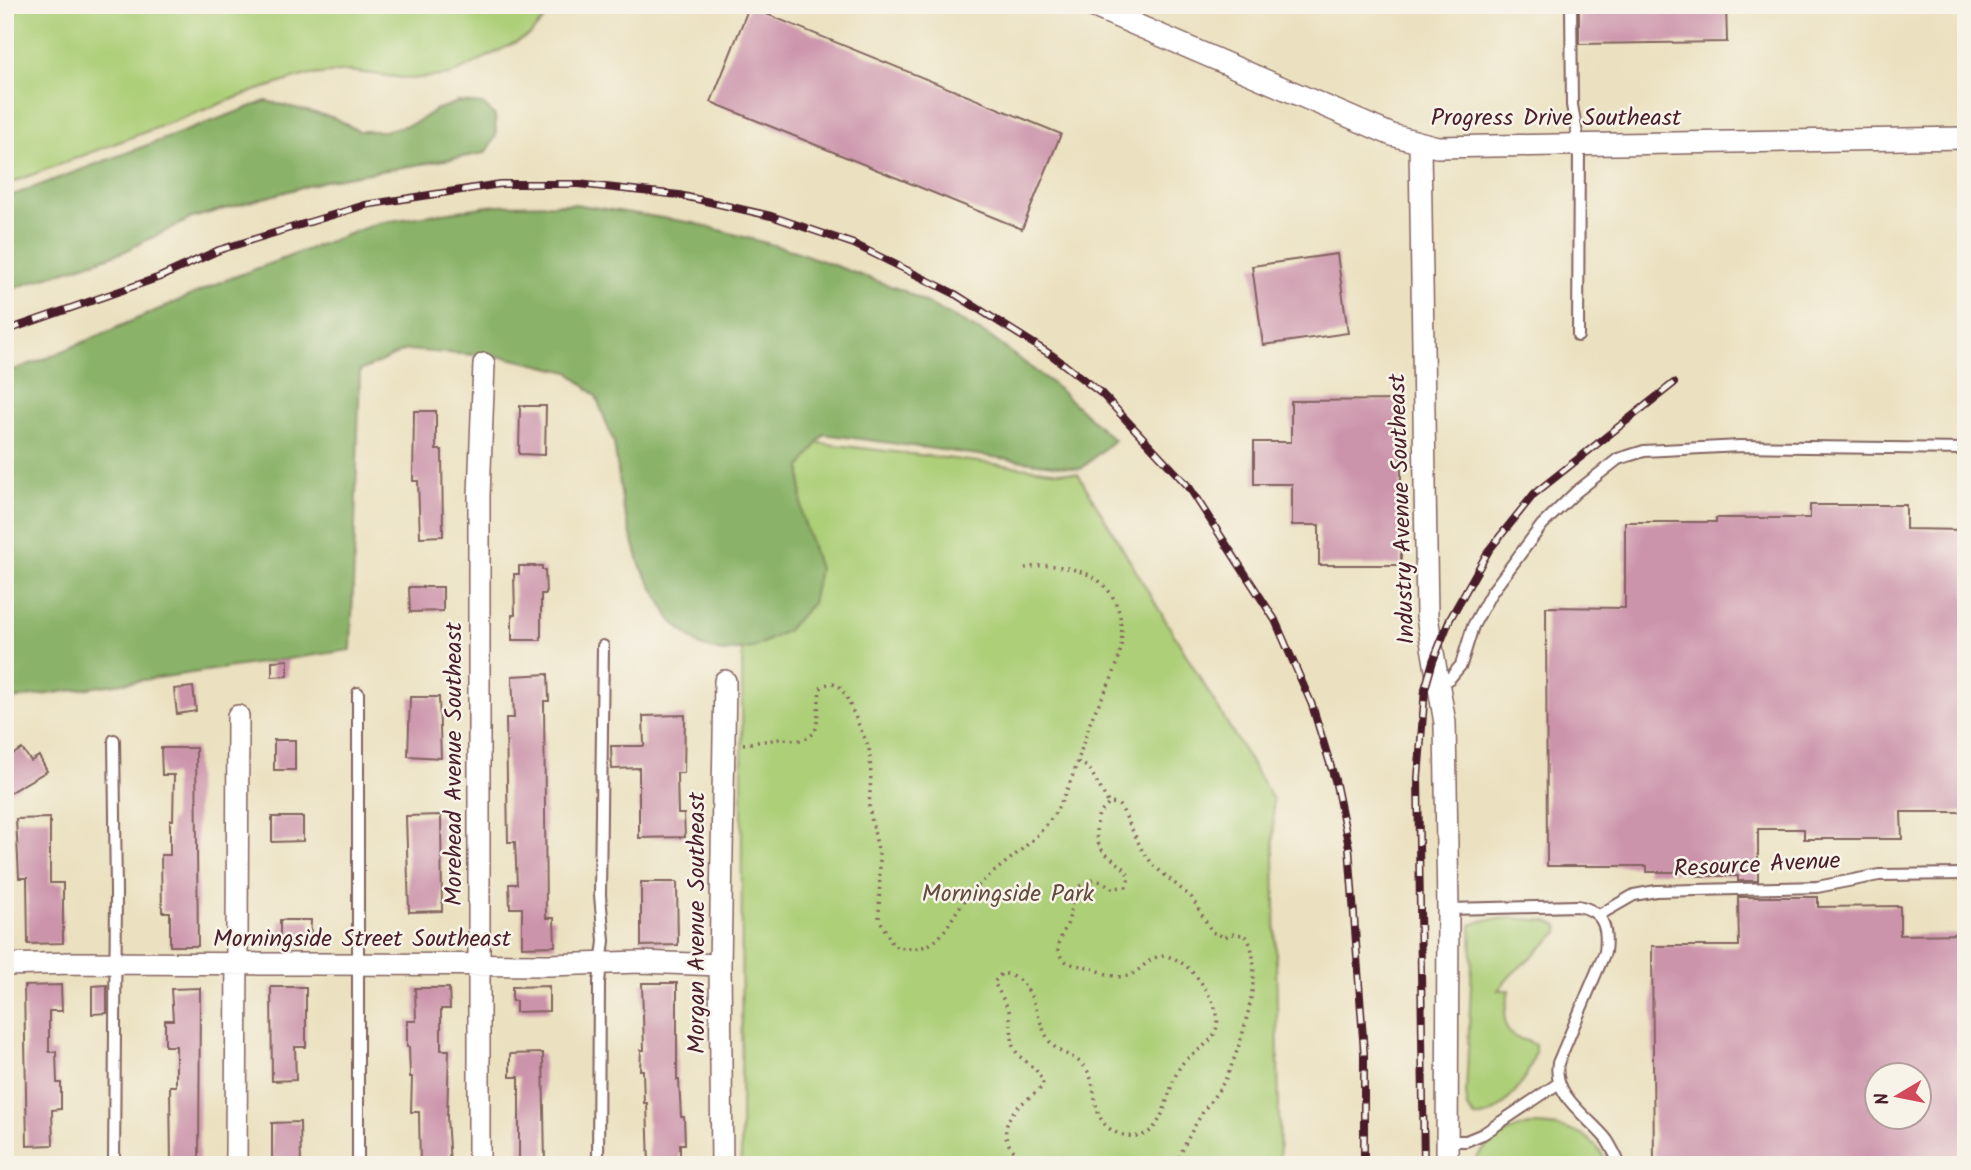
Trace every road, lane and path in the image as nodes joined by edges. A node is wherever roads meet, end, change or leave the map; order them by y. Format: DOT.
graph roads {
  1 [pos="1090,5"];
  2 [pos="1571,5"];
  3 [pos="1966,138"];
  4 [pos="1420,144"];
  5 [pos="1579,145"];
  6 [pos="1577,336"];
  7 [pos="484,364"];
  8 [pos="1966,449"];
  9 [pos="1025,569"];
  10 [pos="603,646"];
  11 [pos="725,681"];
  12 [pos="1438,686"];
  13 [pos="358,694"];
  14 [pos="238,716"];
  15 [pos="114,740"];
  16 [pos="723,744"];
  17 [pos="1078,762"];
  18 [pos="1109,804"];
  19 [pos="1966,874"];
  20 [pos="1448,909"];
  21 [pos="1599,915"];
  22 [pos="116,963"];
  23 [pos="358,964"];
  24 [pos="479,964"];
  25 [pos="601,964"];
  26 [pos="5,965"];
  27 [pos="237,965"];
  28 [pos="720,965"];
  29 [pos="1559,1083"];
  30 [pos="1447,1141"];
  31 [pos="114,1165"];
  32 [pos="236,1165"];
  33 [pos="358,1165"];
  34 [pos="478,1165"];
  35 [pos="598,1165"];
  36 [pos="722,1165"];
  37 [pos="1038,1165"];
  38 [pos="1176,1165"];
  39 [pos="1447,1165"];
  40 [pos="1620,1165"];
  1 -- 4 [label="street, Progress Drive Southeast"];
  2 -- 5 [label="lane"];
  3 -- 5 [label="street, Progress Drive Southeast"];
  4 -- 5 [label="street, Progress Drive Southeast"];
  4 -- 12 [label="street, Industry Avenue Southeast"];
  5 -- 6 [label="lane"];
  7 -- 24 [label="street, Morehead Avenue Southeast"];
  8 -- 12 [label="lane"];
  9 -- 17 [label="path"];
  10 -- 25 [label="lane"];
  11 -- 16 [label="street, Morgan Avenue Southeast"];
  12 -- 20 [label="street, Industry Avenue Southeast"];
  13 -- 23 [label="lane"];
  14 -- 27 [label="street"];
  15 -- 22 [label="lane"];
  16 -- 17 [label="path"];
  16 -- 28 [label="street, Morgan Avenue Southeast"];
  17 -- 18 [label="path"];
  18 -- 37 [label="path"];
  18 -- 38 [label="path"];
  19 -- 21 [label="lane, Resource Avenue"];
  20 -- 21 [label="lane"];
  20 -- 30 [label="street, Industry Avenue Southeast"];
  21 -- 29 [label="lane"];
  22 -- 26 [label="street, Morningside Street Southeast"];
  22 -- 27 [label="street, Morningside Street Southeast"];
  22 -- 31 [label="lane"];
  23 -- 24 [label="street, Morningside Street Southeast"];
  23 -- 27 [label="street, Morningside Street Southeast"];
  23 -- 33 [label="lane"];
  24 -- 25 [label="street, Morningside Street Southeast"];
  24 -- 34 [label="street, Morehead Avenue Southeast"];
  25 -- 28 [label="street, Morningside Street Southeast"];
  25 -- 35 [label="lane"];
  27 -- 32 [label="street"];
  28 -- 36 [label="street, Morgan Avenue Southeast"];
  29 -- 30 [label="lane"];
  29 -- 40 [label="lane"];
  30 -- 39 [label="street, Industry Avenue Southeast"];
}
